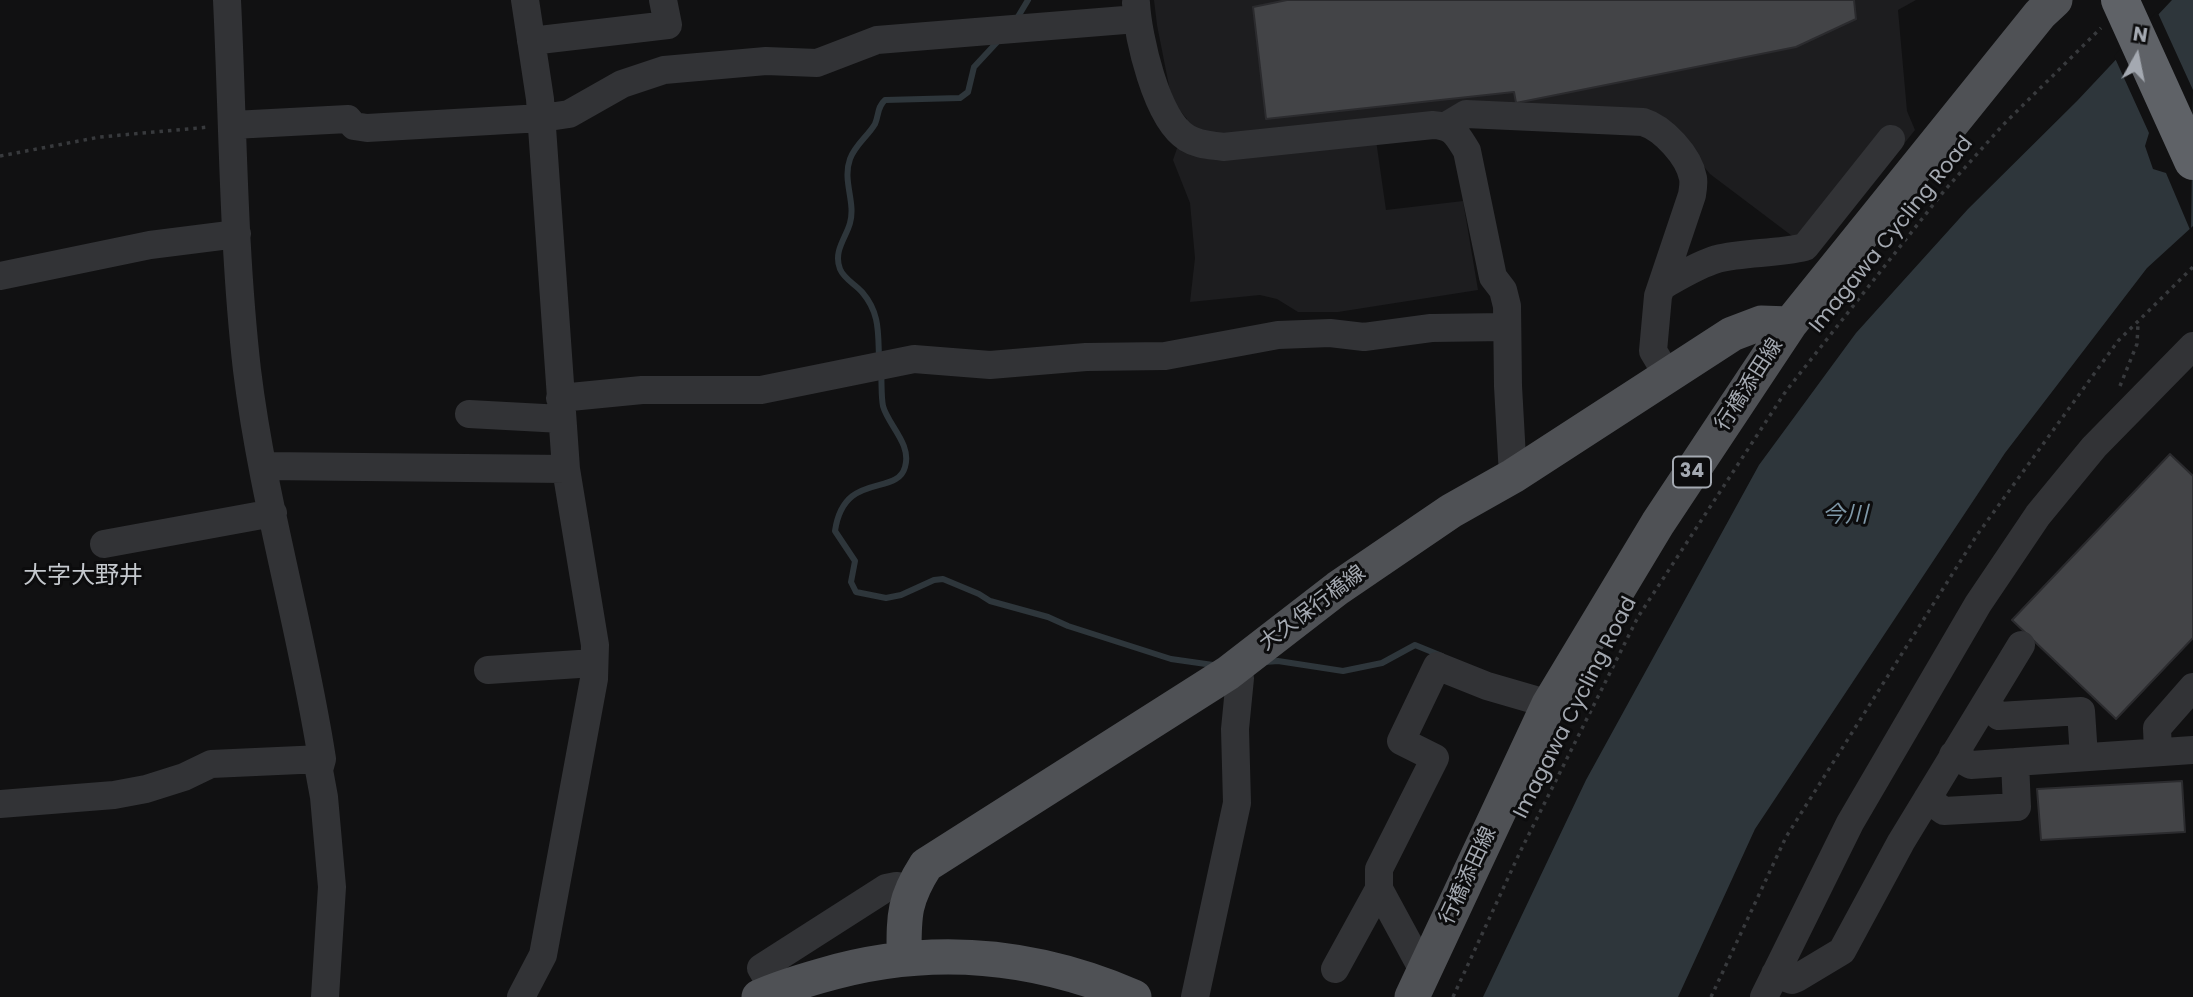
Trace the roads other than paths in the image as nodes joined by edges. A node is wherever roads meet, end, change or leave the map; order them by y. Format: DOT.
graph roads {
  1 [pos="227,0"];
  2 [pos="525,0"];
  3 [pos="663,0"];
  4 [pos="2055,0"];
  5 [pos="1137,10"];
  6 [pos="2120,14"];
  7 [pos="531,41"];
  8 [pos="542,118"];
  9 [pos="233,125"];
  10 [pos="1446,126"];
  11 [pos="1891,139"];
  12 [pos="2193,161"];
  13 [pos="237,234"];
  14 [pos="0,276"];
  15 [pos="1662,286"];
  16 [pos="1790,324"];
  17 [pos="1506,327"];
  18 [pos="2193,346"];
  19 [pos="1668,376"];
  20 [pos="561,409"];
  21 [pos="469,414"];
  22 [pos="264,466"];
  23 [pos="566,469"];
  24 [pos="1513,476"];
  25 [pos="273,513"];
  26 [pos="104,544"];
  27 [pos="2021,645"];
  28 [pos="594,663"];
  29 [pos="488,670"];
  30 [pos="1228,673"];
  31 [pos="2193,687"];
  32 [pos="1549,704"];
  33 [pos="1984,704"];
  34 [pos="2193,750"];
  35 [pos="2158,752"];
  36 [pos="1953,755"];
  37 [pos="2084,757"];
  38 [pos="322,759"];
  39 [pos="2015,762"];
  40 [pos="1927,799"];
  41 [pos="0,804"];
  42 [pos="911,888"];
  43 [pos="1379,889"];
  44 [pos="904,958"];
  45 [pos="1335,969"];
  46 [pos="1418,984"];
  47 [pos="1769,986"];
  48 [pos="767,993"];
  49 [pos="325,997"];
  50 [pos="521,997"];
  51 [pos="1134,997"];
  52 [pos="1195,997"];
  1 -- 9 [label="street"];
  2 -- 7 [label="street"];
  3 -- 7 [label="street"];
  4 -- 16 [label="main road, 行橋添田線 / 34"];
  5 -- 8 [label="street"];
  5 -- 10 [label="street"];
  6 -- 12 [label="highway"];
  7 -- 8 [label="street"];
  8 -- 9 [label="street"];
  8 -- 20 [label="street"];
  9 -- 13 [label="street"];
  10 -- 15 [label="street"];
  10 -- 17 [label="street"];
  11 -- 15 [label="street"];
  13 -- 14 [label="street"];
  13 -- 22 [label="street"];
  15 -- 19 [label="street"];
  16 -- 19 [label="main road, 大久保行橋線"];
  16 -- 32 [label="main road, 行橋添田線 / 34"];
  17 -- 20 [label="street"];
  17 -- 24 [label="street"];
  18 -- 47 [label="street"];
  19 -- 24 [label="main road, 大久保行橋線"];
  20 -- 21 [label="street"];
  20 -- 23 [label="street"];
  22 -- 23 [label="street"];
  22 -- 25 [label="street"];
  23 -- 28 [label="street"];
  24 -- 30 [label="main road, 大久保行橋線"];
  25 -- 26 [label="street"];
  25 -- 38 [label="street"];
  27 -- 33 [label="street"];
  28 -- 29 [label="street"];
  28 -- 50 [label="street"];
  30 -- 42 [label="main road, 大久保行橋線"];
  30 -- 52 [label="street"];
  31 -- 35 [label="street"];
  32 -- 43 [label="street"];
  32 -- 46 [label="main road, 行橋添田線 / 34"];
  33 -- 36 [label="street"];
  33 -- 37 [label="street"];
  34 -- 35 [label="street"];
  35 -- 37 [label="street"];
  36 -- 39 [label="street"];
  36 -- 40 [label="street"];
  37 -- 39 [label="street"];
  38 -- 41 [label="street"];
  38 -- 49 [label="street"];
  39 -- 40 [label="street"];
  40 -- 47 [label="street"];
  42 -- 44 [label="main road, 大久保行橋線"];
  42 -- 48 [label="street"];
  43 -- 45 [label="street"];
  43 -- 46 [label="street"];
  44 -- 48 [label="main road"];
  44 -- 51 [label="main road"];
}
